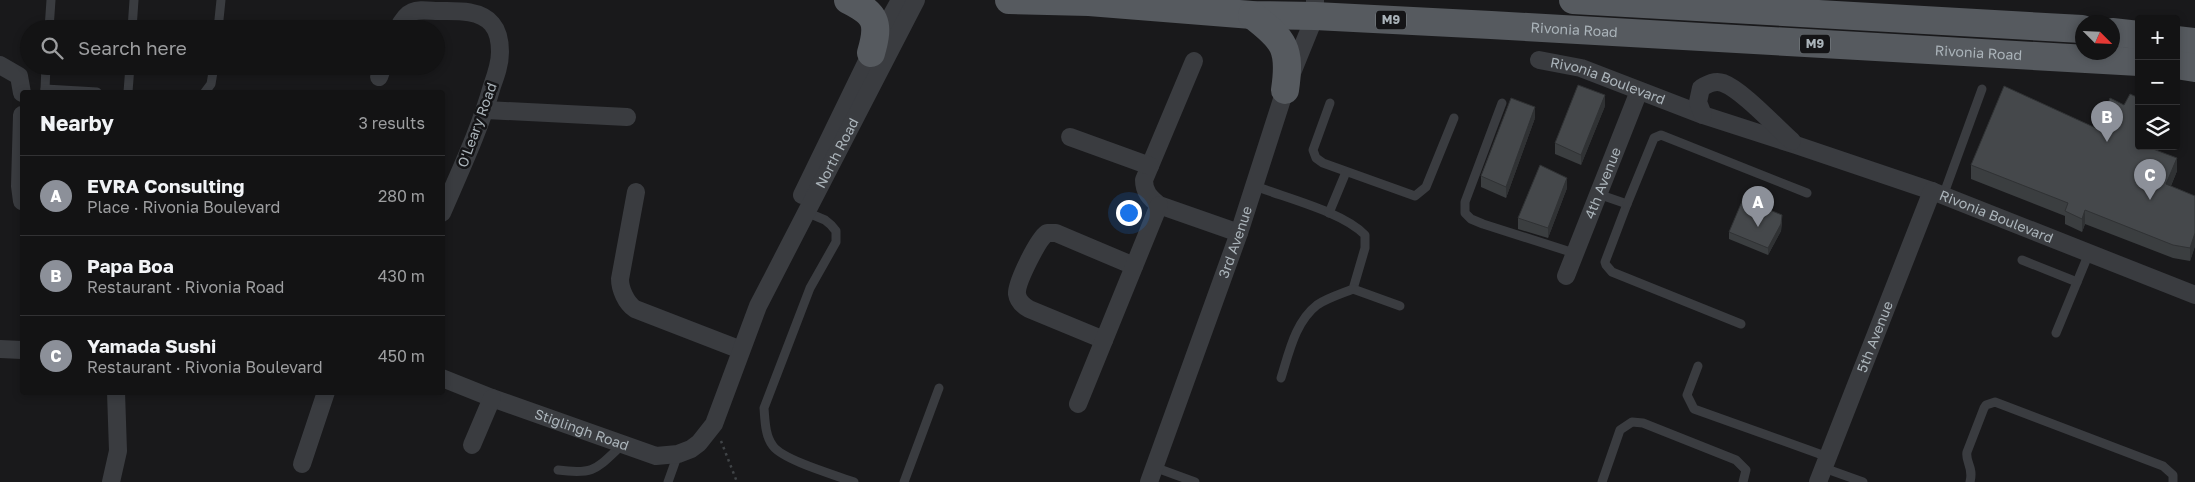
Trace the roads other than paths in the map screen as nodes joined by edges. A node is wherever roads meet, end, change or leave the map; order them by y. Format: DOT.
graph roads {
  1 [pos="51,0"];
  2 [pos="134,0"];
  3 [pos="221,0"];
  4 [pos="848,0"];
  5 [pos="900,0"];
  6 [pos="916,0"];
  7 [pos="1009,0"];
  8 [pos="1574,0"];
  9 [pos="1315,8"];
  10 [pos="1252,14"];
  11 [pos="50,20"];
  12 [pos="133,20"];
  13 [pos="219,20"];
  14 [pos="402,20"];
  15 [pos="2075,30"];
  16 [pos="2120,33"];
  17 [pos="2135,35"];
  18 [pos="2180,40"];
  19 [pos="2195,42"];
  20 [pos="871,53"];
  21 [pos="1194,60"];
  22 [pos="1539,60"];
  23 [pos="2135,62"];
  24 [pos="0,65"];
  25 [pos="2180,66"];
  26 [pos="2195,68"];
  27 [pos="46,75"];
  28 [pos="129,75"];
  29 [pos="212,75"];
  30 [pos="1982,89"];
  31 [pos="21,90"];
  32 [pos="45,90"];
  33 [pos="128,90"];
  34 [pos="206,90"];
  35 [pos="1285,90"];
  36 [pos="1639,91"];
  37 [pos="1330,103"];
  38 [pos="1502,103"];
  39 [pos="486,110"];
  40 [pos="1703,115"];
  41 [pos="627,117"];
  42 [pos="1454,118"];
  43 [pos="1070,137"];
  44 [pos="1796,144"];
  45 [pos="1150,166"];
  46 [pos="1346,172"];
  47 [pos="1255,186"];
  48 [pos="636,192"];
  49 [pos="1807,193"];
  50 [pos="1598,194"];
  51 [pos="1938,194"];
  52 [pos="1627,204"];
  53 [pos="1159,205"];
  54 [pos="445,206"];
  55 [pos="806,212"];
  56 [pos="1329,213"];
  57 [pos="1239,233"];
  58 [pos="1574,253"];
  59 [pos="2089,253"];
  60 [pos="2022,260"];
  61 [pos="1134,266"];
  62 [pos="1566,276"];
  63 [pos="2077,282"];
  64 [pos="1353,289"];
  65 [pos="2195,295"];
  66 [pos="758,306"];
  67 [pos="1400,306"];
  68 [pos="1741,324"];
  69 [pos="2056,333"];
  70 [pos="1104,340"];
  71 [pos="0,349"];
  72 [pos="20,350"];
  73 [pos="741,350"];
  74 [pos="1698,366"];
  75 [pos="1281,378"];
  76 [pos="445,379"];
  77 [pos="939,388"];
  78 [pos="116,395"];
  79 [pos="325,395"];
  80 [pos="492,398"];
  81 [pos="1078,404"];
  82 [pos="714,424"];
  83 [pos="623,444"];
  84 [pos="472,445"];
  85 [pos="678,454"];
  86 [pos="302,464"];
  87 [pos="1823,469"];
  88 [pos="558,470"];
  89 [pos="1152,474"];
  90 [pos="111,482"];
  91 [pos="668,482"];
  92 [pos="854,482"];
  93 [pos="904,482"];
  94 [pos="1195,482"];
  95 [pos="1602,482"];
  96 [pos="1742,482"];
  97 [pos="1863,482"];
  98 [pos="1970,482"];
  99 [pos="2173,482"];
  1 -- 11 [label="lane"];
  2 -- 12 [label="lane"];
  3 -- 13 [label="lane"];
  4 -- 20 [label="main road"];
  5 -- 20 [label="street, North Road"];
  6 -- 55 [label="street, North Road"];
  7 -- 10 [label="main road, Rivonia Road / M9"];
  8 -- 15 [label="main road, Rivonia Road / M9"];
  9 -- 10 [label="main road, Rivonia Road / M9"];
  9 -- 23 [label="main road, Rivonia Road / M9"];
  9 -- 35 [label="street, 3rd Avenue"];
  10 -- 35 [label="main road"];
  14 -- 39 [label="street, O'Leary Road"];
  16 -- 17 [label="main road"];
  18 -- 19 [label="main road"];
  20 -- 66 [label="street, North Road"];
  21 -- 45 [label="street"];
  22 -- 36 [label="street, Rivonia Boulevard"];
  24 -- 31 [label="street"];
  25 -- 26 [label="main road"];
  27 -- 32 [label="lane"];
  28 -- 33 [label="lane"];
  29 -- 34 [label="lane"];
  30 -- 51 [label="lane"];
  35 -- 47 [label="street, 3rd Avenue"];
  36 -- 40 [label="street, Rivonia Boulevard"];
  36 -- 50 [label="street, 4th Avenue"];
  37 -- 46 [label="lane"];
  38 -- 58 [label="lane"];
  39 -- 41 [label="street"];
  39 -- 54 [label="street, O'Leary Road"];
  40 -- 44 [label="street, Rivonia Boulevard"];
  40 -- 44 [label="street, Rivonia Boulevard"];
  42 -- 46 [label="lane"];
  43 -- 45 [label="street"];
  44 -- 51 [label="street, Rivonia Boulevard"];
  45 -- 53 [label="street"];
  46 -- 56 [label="lane"];
  47 -- 56 [label="lane"];
  47 -- 57 [label="street, 3rd Avenue"];
  48 -- 73 [label="street"];
  49 -- 52 [label="lane"];
  50 -- 52 [label="lane"];
  50 -- 58 [label="street, 4th Avenue"];
  51 -- 59 [label="street, Rivonia Boulevard"];
  51 -- 87 [label="street, 5th Avenue"];
  52 -- 68 [label="lane"];
  53 -- 57 [label="street"];
  53 -- 61 [label="street"];
  55 -- 66 [label="street, North Road"];
  55 -- 92 [label="lane"];
  56 -- 64 [label="lane"];
  57 -- 89 [label="street, 3rd Avenue"];
  58 -- 62 [label="street, 4th Avenue"];
  59 -- 63 [label="lane"];
  59 -- 65 [label="street, Rivonia Boulevard"];
  60 -- 63 [label="lane"];
  61 -- 70 [label="street"];
  61 -- 70 [label="street"];
  63 -- 69 [label="lane"];
  64 -- 67 [label="lane"];
  64 -- 75 [label="lane"];
  66 -- 73 [label="street, North Road"];
  70 -- 81 [label="street"];
  71 -- 72 [label="street"];
  73 -- 82 [label="street, North Road"];
  74 -- 87 [label="lane"];
  76 -- 80 [label="street, Stiglingh Road"];
  77 -- 93 [label="lane"];
  78 -- 90 [label="street"];
  79 -- 86 [label="street"];
  80 -- 83 [label="street, Stiglingh Road"];
  80 -- 84 [label="street"];
  82 -- 85 [label="street, Stiglingh Road"];
  83 -- 85 [label="street, Stiglingh Road"];
  83 -- 88 [label="lane"];
  85 -- 91 [label="lane"];
  87 -- 97 [label="lane"];
  89 -- 94 [label="lane"];
  95 -- 96 [label="lane"];
  98 -- 99 [label="lane"];
}
